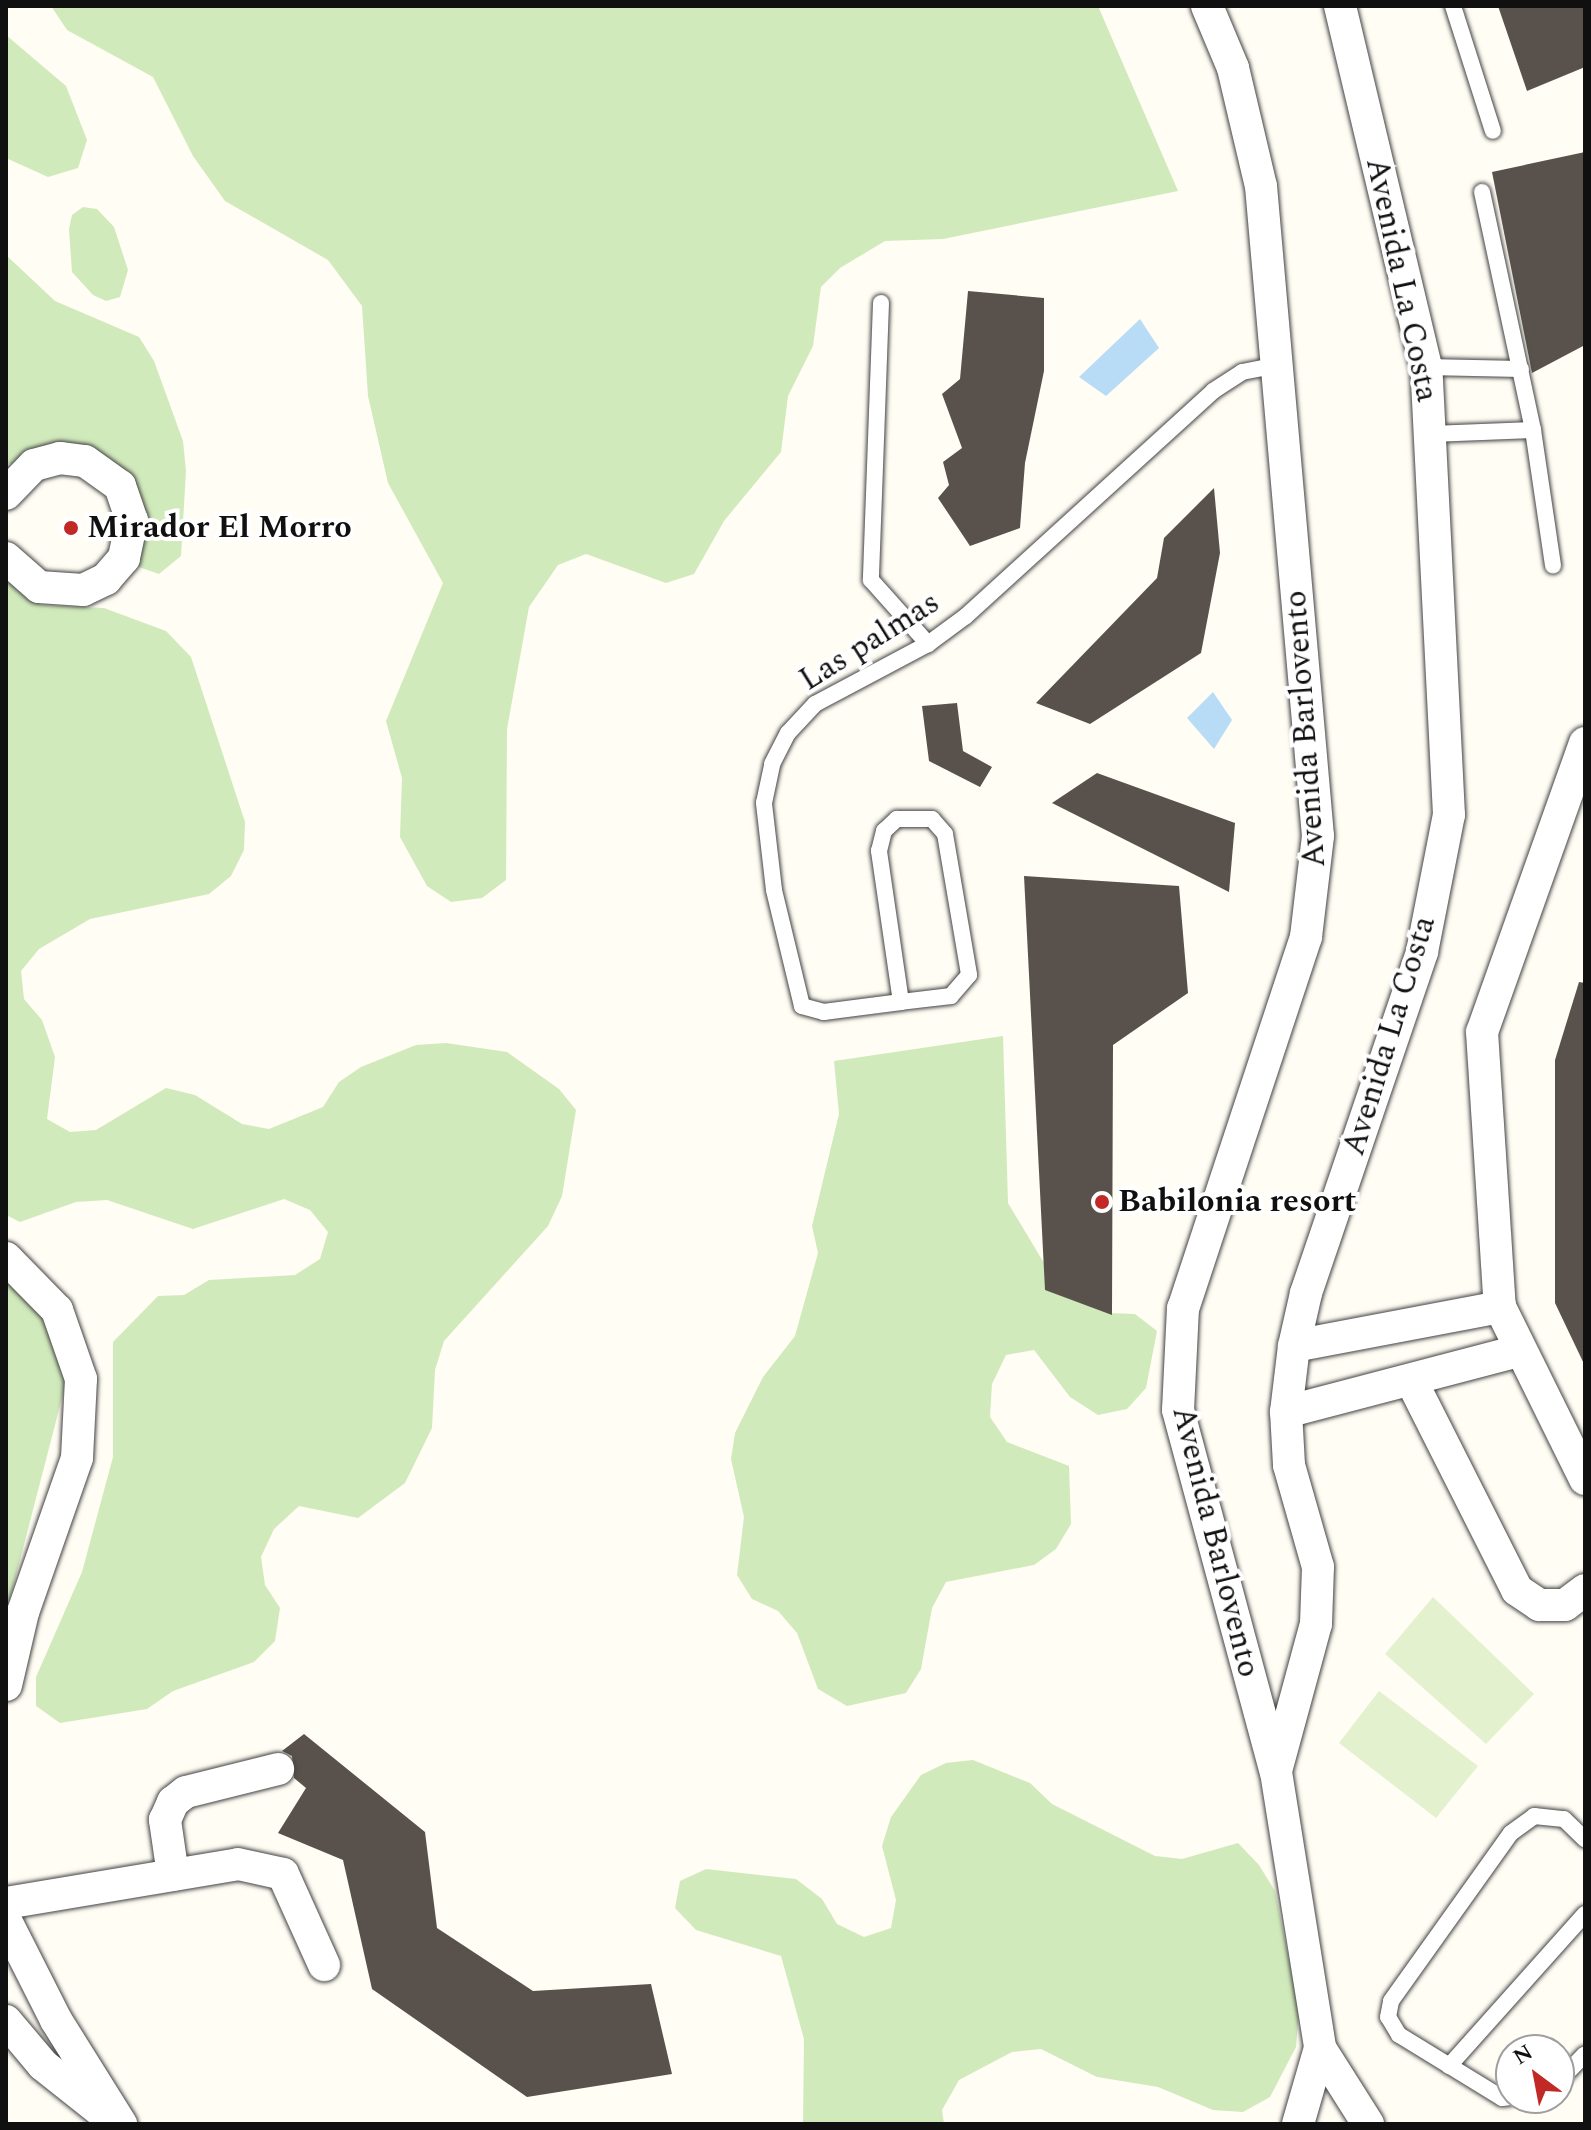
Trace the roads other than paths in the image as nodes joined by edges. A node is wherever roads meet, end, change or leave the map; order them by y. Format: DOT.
graph roads {
  1 [pos="1207,6"];
  2 [pos="1340,6"];
  3 [pos="1453,6"];
  4 [pos="1493,131"];
  5 [pos="1482,192"];
  6 [pos="881,303"];
  7 [pos="1277,365"];
  8 [pos="1426,367"];
  9 [pos="1521,369"];
  10 [pos="1533,430"];
  11 [pos="1431,434"];
  12 [pos="6,494"];
  13 [pos="6,558"];
  14 [pos="1553,566"];
  15 [pos="928,644"];
  16 [pos="1585,743"];
  17 [pos="901,1002"];
  18 [pos="6,1258"];
  19 [pos="1500,1307"];
  20 [pos="1294,1346"];
  21 [pos="1518,1351"];
  22 [pos="1411,1380"];
  23 [pos="1286,1412"];
  24 [pos="1585,1479"];
  25 [pos="1585,1590"];
  26 [pos="6,1685"];
  27 [pos="278,1769"];
  28 [pos="1276,1772"];
  29 [pos="1585,1839"];
  30 [pos="173,1875"];
  31 [pos="6,1903"];
  32 [pos="1585,1914"];
  33 [pos="6,1921"];
  34 [pos="324,1965"];
  35 [pos="6,2021"];
  36 [pos="1320,2048"];
  37 [pos="1449,2066"];
  38 [pos="1495,2089"];
  39 [pos="120,2124"];
  40 [pos="1298,2124"];
  41 [pos="1368,2124"];
  1 -- 7 [label="street, Avenida Barlovento"];
  2 -- 8 [label="street, Avenida La Costa"];
  3 -- 4 [label="lane"];
  5 -- 9 [label="lane"];
  6 -- 15 [label="lane"];
  7 -- 15 [label="lane, Las palmas"];
  7 -- 28 [label="street, Avenida Barlovento"];
  8 -- 9 [label="lane"];
  8 -- 11 [label="street, Avenida La Costa"];
  9 -- 10 [label="lane"];
  10 -- 11 [label="lane"];
  10 -- 14 [label="lane"];
  11 -- 20 [label="street, Avenida La Costa"];
  12 -- 13 [label="street"];
  15 -- 17 [label="lane, Las palmas"];
  16 -- 19 [label="street"];
  17 -- 17 [label="lane, Las palmas"];
  18 -- 26 [label="street"];
  19 -- 20 [label="street"];
  19 -- 21 [label="street"];
  20 -- 23 [label="street, Avenida La Costa"];
  21 -- 22 [label="street"];
  21 -- 24 [label="street"];
  22 -- 23 [label="street"];
  22 -- 25 [label="street"];
  23 -- 28 [label="street, Avenida La Costa"];
  27 -- 30 [label="street"];
  28 -- 36 [label="street, Avenida Barlovento"];
  29 -- 37 [label="lane"];
  30 -- 31 [label="street"];
  30 -- 34 [label="street"];
  32 -- 37 [label="lane"];
  33 -- 39 [label="street"];
  35 -- 39 [label="street"];
  36 -- 40 [label="street, Avenida Barlovento"];
  36 -- 41 [label="street, Avenida Barlovento"];
  37 -- 38 [label="lane"];
}
